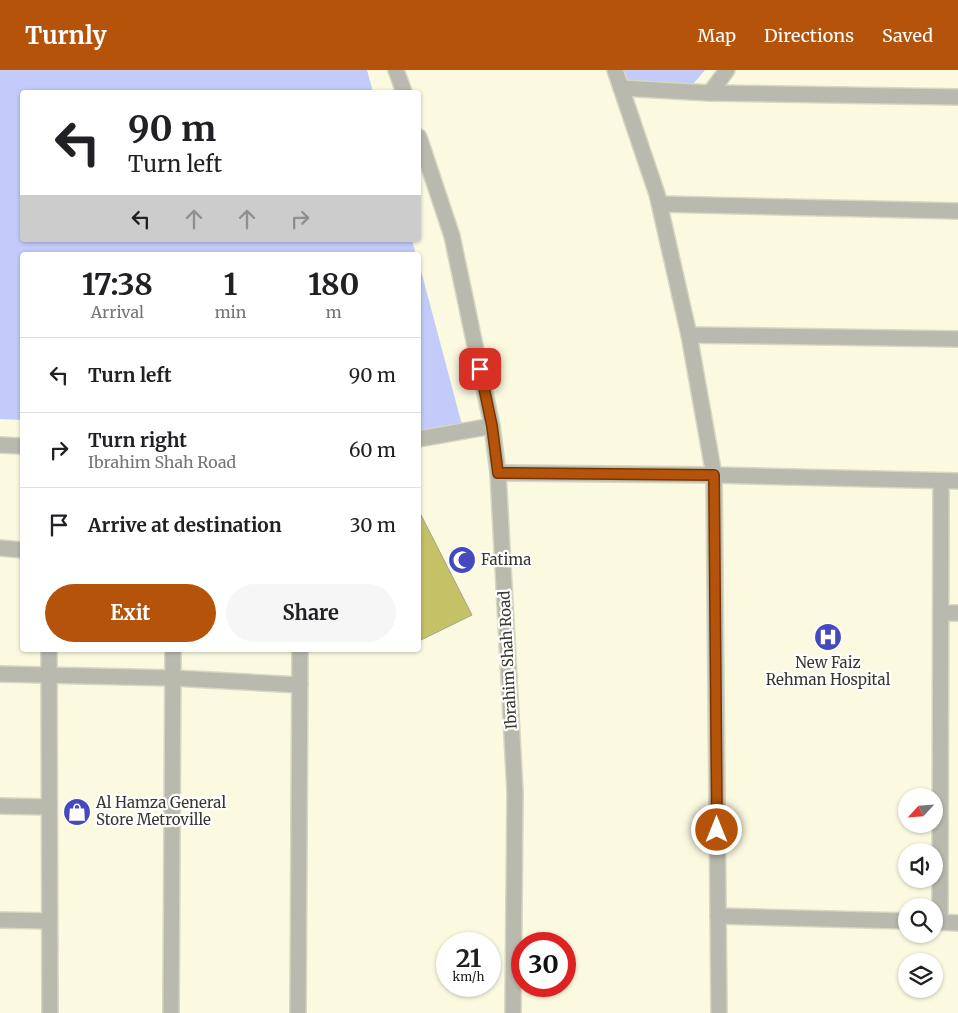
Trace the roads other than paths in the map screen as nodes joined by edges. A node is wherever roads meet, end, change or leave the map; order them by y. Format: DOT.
graph roads {
  1 [pos="396,70"];
  2 [pos="615,70"];
  3 [pos="727,70"];
  4 [pos="621,88"];
  5 [pos="403,90"];
  6 [pos="710,93"];
  7 [pos="958,97"];
  8 [pos="421,143"];
  9 [pos="660,204"];
  10 [pos="958,211"];
  11 [pos="689,335"];
  12 [pos="958,339"];
  13 [pos="492,426"];
  14 [pos="421,439"];
  15 [pos="0,445"];
  16 [pos="20,446"];
  17 [pos="498,473"];
  18 [pos="714,475"];
  19 [pos="941,481"];
  20 [pos="958,481"];
  21 [pos="0,548"];
  22 [pos="20,550"];
  23 [pos="941,613"];
  24 [pos="958,613"];
  25 [pos="49,652"];
  26 [pos="173,652"];
  27 [pos="300,652"];
  28 [pos="0,674"];
  29 [pos="49,675"];
  30 [pos="173,678"];
  31 [pos="300,685"];
  32 [pos="0,806"];
  33 [pos="49,807"];
  34 [pos="937,898"];
  35 [pos="718,916"];
  36 [pos="0,920"];
  37 [pos="49,921"];
  38 [pos="898,921"];
  39 [pos="943,922"];
  40 [pos="958,922"];
  41 [pos="50,1013"];
  42 [pos="171,1013"];
  43 [pos="298,1013"];
  44 [pos="513,1013"];
  45 [pos="719,1013"];
  1 -- 5 [label="street"];
  2 -- 4 [label="street"];
  3 -- 6 [label="street"];
  4 -- 6 [label="street"];
  4 -- 9 [label="street"];
  6 -- 7 [label="street"];
  8 -- 13 [label="street, Ibrahim Shah Road"];
  9 -- 10 [label="street"];
  9 -- 11 [label="street"];
  11 -- 12 [label="street"];
  11 -- 18 [label="street"];
  13 -- 14 [label="street"];
  13 -- 17 [label="street, Ibrahim Shah Road"];
  15 -- 16 [label="street"];
  17 -- 18 [label="street"];
  17 -- 44 [label="street, Ibrahim Shah Road"];
  18 -- 19 [label="street"];
  18 -- 35 [label="street"];
  19 -- 20 [label="street"];
  19 -- 23 [label="street"];
  21 -- 22 [label="street"];
  23 -- 24 [label="street"];
  23 -- 34 [label="street"];
  25 -- 29 [label="street"];
  26 -- 30 [label="street"];
  27 -- 31 [label="street"];
  28 -- 29 [label="street"];
  29 -- 30 [label="street"];
  29 -- 33 [label="street"];
  30 -- 31 [label="street"];
  30 -- 42 [label="street"];
  31 -- 43 [label="street"];
  32 -- 33 [label="street"];
  33 -- 37 [label="street"];
  35 -- 38 [label="street"];
  35 -- 45 [label="street"];
  36 -- 37 [label="street"];
  37 -- 41 [label="street"];
  39 -- 40 [label="street"];
}
